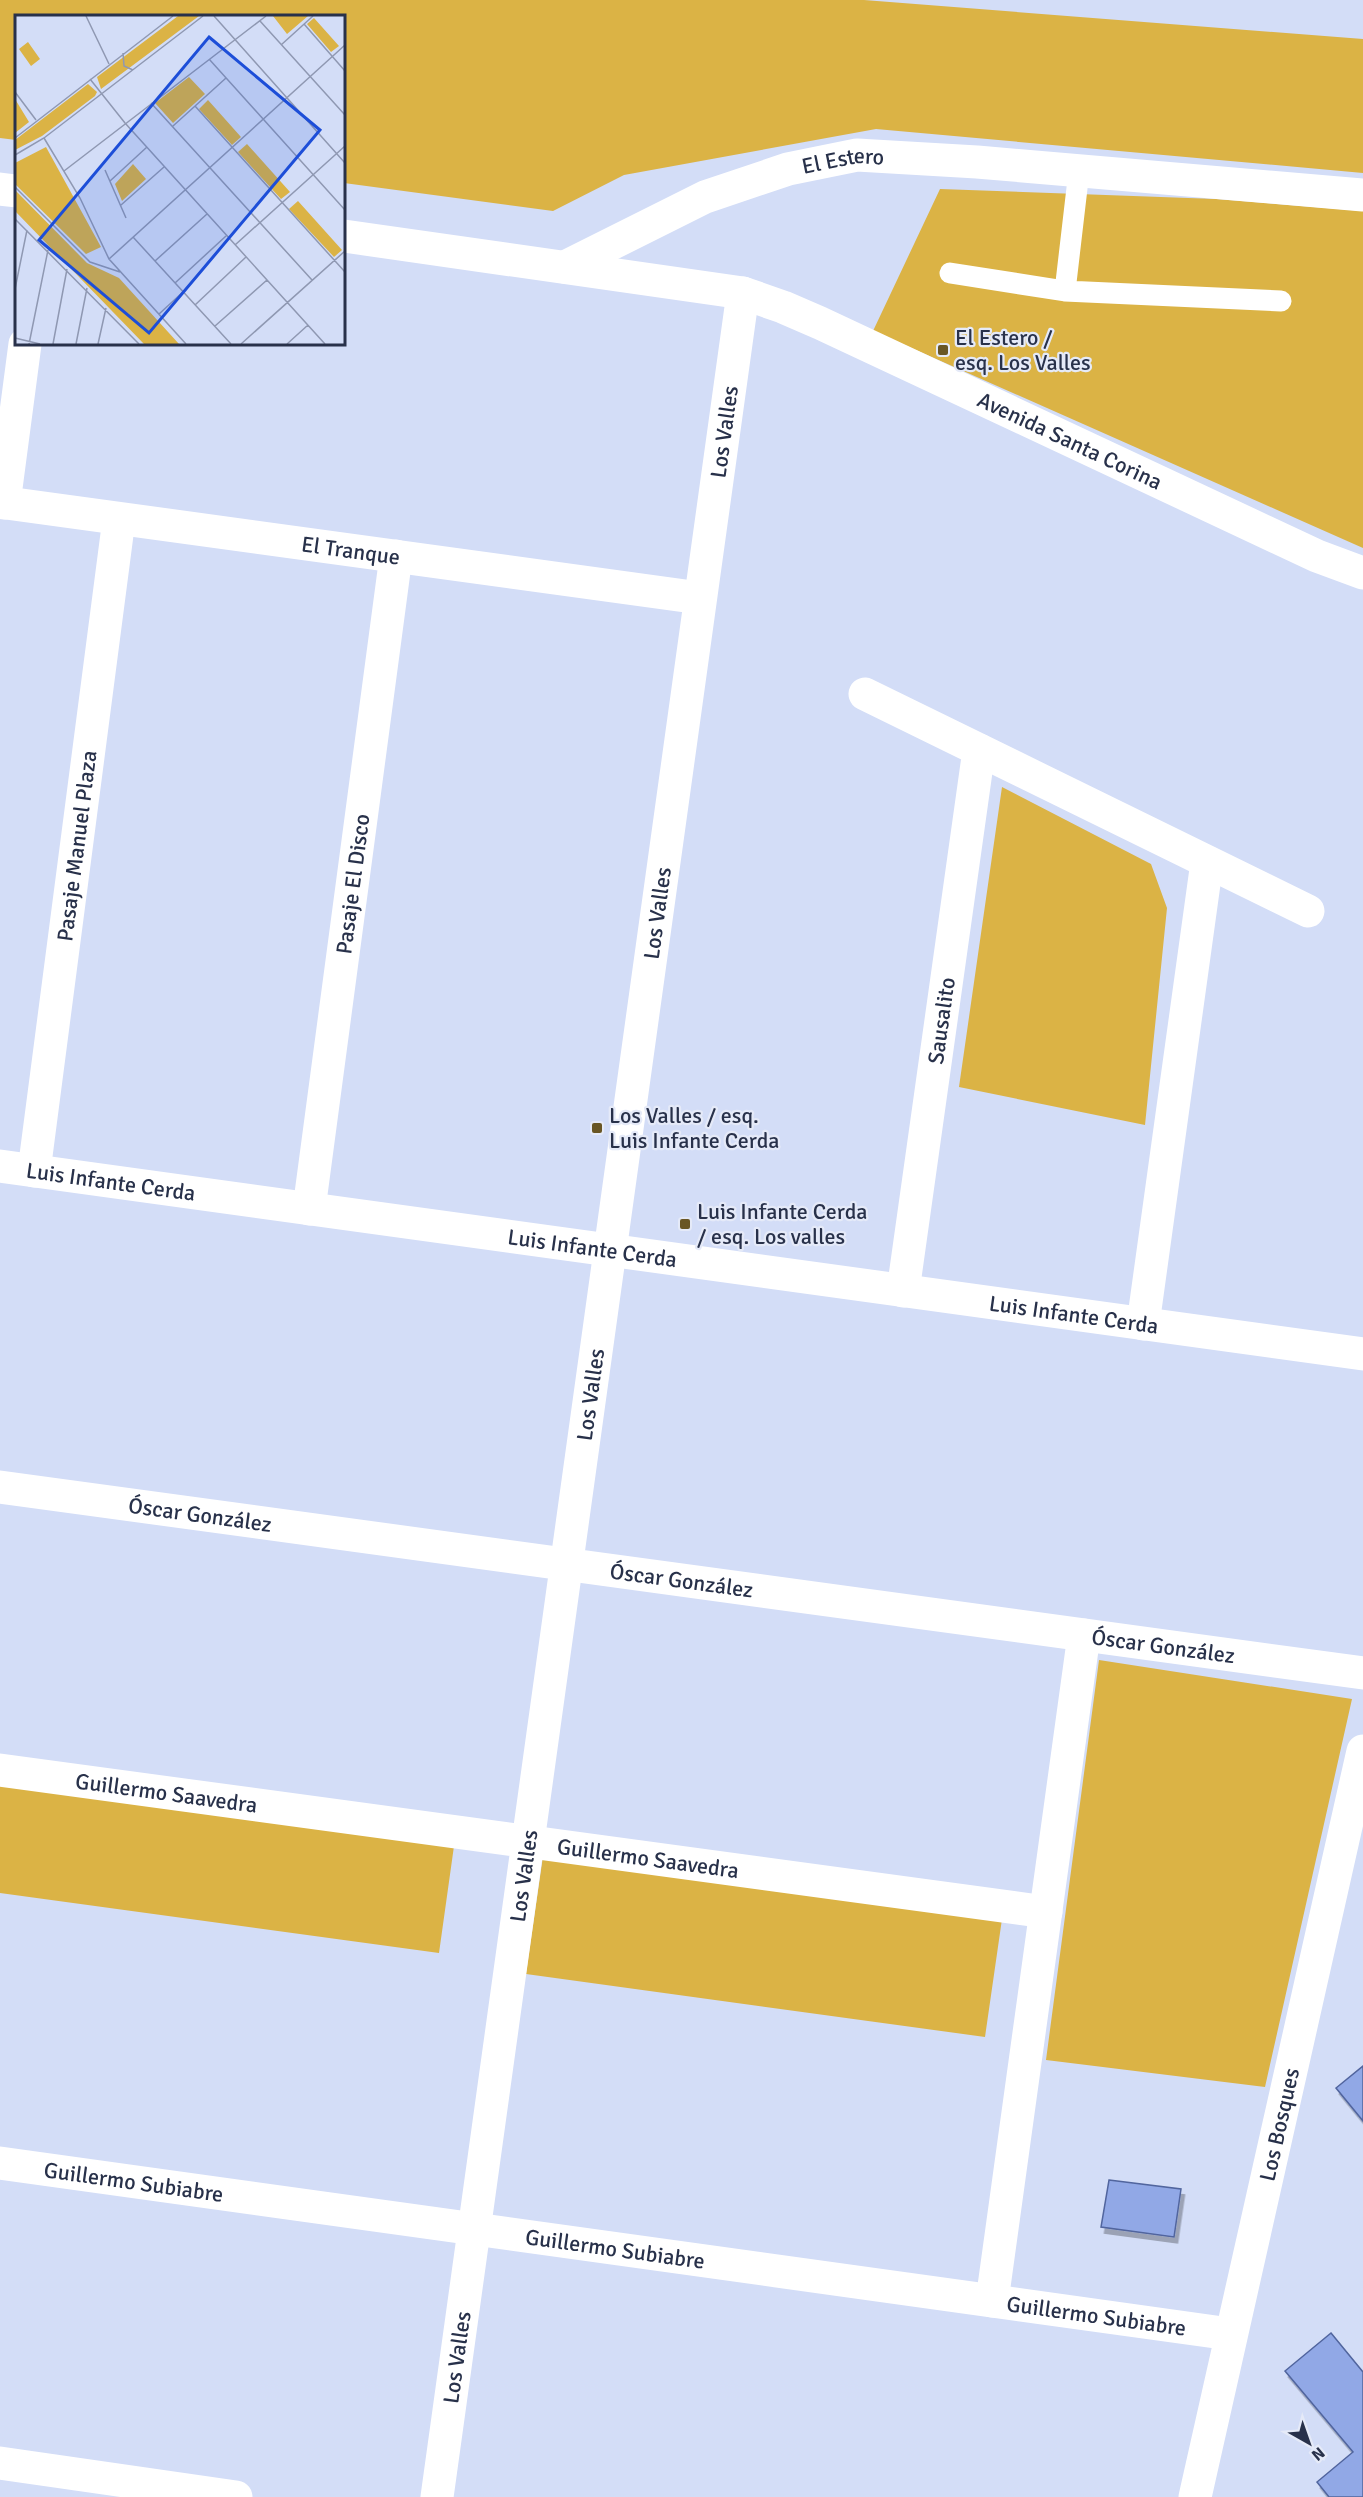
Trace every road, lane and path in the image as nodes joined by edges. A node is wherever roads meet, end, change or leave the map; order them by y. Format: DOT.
graph roads {
  1 [pos="1079,171"];
  2 [pos="0,189"];
  3 [pos="15,191"];
  4 [pos="1363,195"];
  5 [pos="345,236"];
  6 [pos="565,267"];
  7 [pos="950,273"];
  8 [pos="1065,291"];
  9 [pos="743,293"];
  10 [pos="1281,301"];
  11 [pos="25,345"];
  12 [pos="2,503"];
  13 [pos="119,519"];
  14 [pos="396,556"];
  15 [pos="1363,573"];
  16 [pos="700,598"];
  17 [pos="865,694"];
  18 [pos="979,750"];
  19 [pos="1207,862"];
  20 [pos="1308,911"];
  21 [pos="0,1166"];
  22 [pos="34,1170"];
  23 [pos="309,1209"];
  24 [pos="610,1251"];
  25 [pos="903,1291"];
  26 [pos="1143,1324"];
  27 [pos="1363,1354"];
  28 [pos="0,1486"];
  29 [pos="566,1564"];
  30 [pos="1084,1635"];
  31 [pos="1363,1673"];
  32 [pos="1363,1751"];
  33 [pos="0,1770"];
  34 [pos="528,1842"];
  35 [pos="1046,1912"];
  36 [pos="0,2163"];
  37 [pos="474,2229"];
  38 [pos="992,2301"];
  39 [pos="1230,2334"];
  40 [pos="0,2463"];
  41 [pos="236,2497"];
  42 [pos="437,2497"];
  43 [pos="1195,2497"];
  1 -- 4 [label="street, El Estero"];
  1 -- 6 [label="street, El Estero"];
  1 -- 8 [label="lane"];
  2 -- 3 [label="street"];
  5 -- 6 [label="street"];
  6 -- 9 [label="street, Avenida Santa Corina"];
  7 -- 8 [label="lane"];
  8 -- 10 [label="lane"];
  9 -- 15 [label="street, Avenida Santa Corina"];
  9 -- 16 [label="street, Los Valles"];
  11 -- 12 [label="street"];
  12 -- 13 [label="street, El Tranque"];
  13 -- 14 [label="street, El Tranque"];
  13 -- 22 [label="street, Pasaje Manuel Plaza"];
  14 -- 16 [label="street, El Tranque"];
  14 -- 23 [label="street, Pasaje El Disco"];
  16 -- 24 [label="street, Los Valles"];
  17 -- 18 [label="street"];
  18 -- 19 [label="street"];
  18 -- 25 [label="street, Sausalito"];
  19 -- 20 [label="street"];
  19 -- 26 [label="street"];
  21 -- 22 [label="street, Luis Infante Cerda"];
  22 -- 23 [label="street, Luis Infante Cerda"];
  23 -- 24 [label="street, Luis Infante Cerda"];
  24 -- 25 [label="street, Luis Infante Cerda"];
  24 -- 29 [label="street, Los Valles"];
  25 -- 26 [label="street, Luis Infante Cerda"];
  26 -- 27 [label="street, Luis Infante Cerda"];
  28 -- 29 [label="street, Óscar González"];
  29 -- 30 [label="street, Óscar González"];
  29 -- 34 [label="street, Los Valles"];
  30 -- 31 [label="street, Óscar González"];
  30 -- 35 [label="street"];
  32 -- 39 [label="street, Los Bosques"];
  33 -- 34 [label="street, Guillermo Saavedra"];
  34 -- 35 [label="street, Guillermo Saavedra"];
  34 -- 37 [label="street, Los Valles"];
  35 -- 38 [label="street"];
  36 -- 37 [label="street, Guillermo Subiabre"];
  37 -- 38 [label="street, Guillermo Subiabre"];
  37 -- 42 [label="street, Los Valles"];
  38 -- 39 [label="street, Guillermo Subiabre"];
  39 -- 43 [label="street, Los Bosques"];
  40 -- 41 [label="street"];
}
